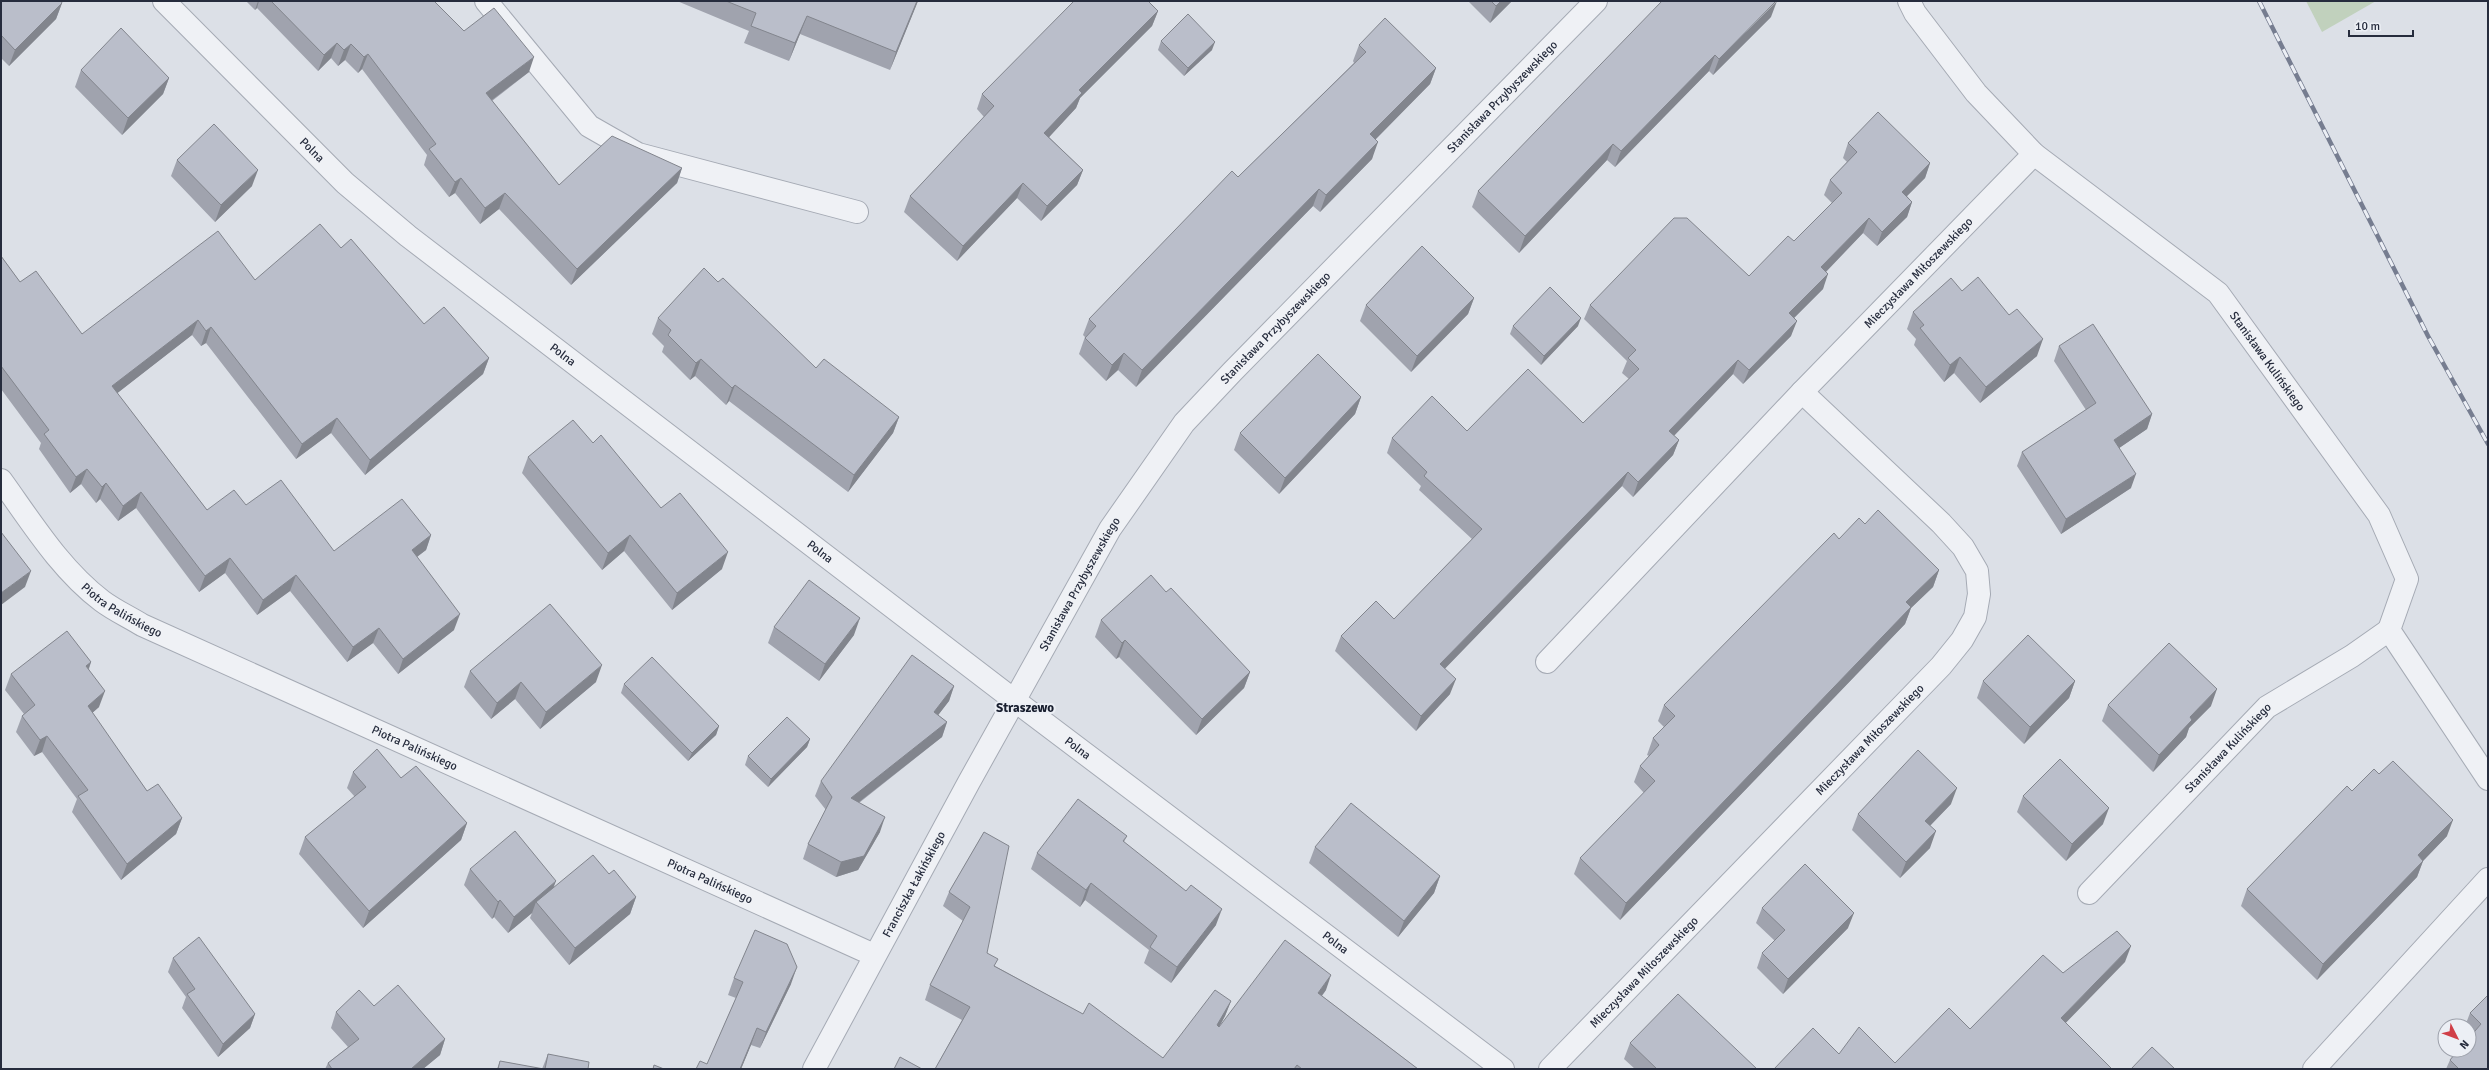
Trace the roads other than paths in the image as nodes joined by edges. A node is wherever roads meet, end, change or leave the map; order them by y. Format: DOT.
graph roads {
  1 [pos="164,1"];
  2 [pos="486,1"];
  3 [pos="1596,1"];
  4 [pos="1909,1"];
  5 [pos="2034,154"];
  6 [pos="857,212"];
  7 [pos="1802,392"];
  8 [pos="1,480"];
  9 [pos="2389,630"];
  10 [pos="1547,662"];
  11 [pos="1014,700"];
  12 [pos="2488,779"];
  13 [pos="2488,879"];
  14 [pos="2089,893"];
  15 [pos="874,955"];
  16 [pos="814,1069"];
  17 [pos="1503,1069"];
  18 [pos="1550,1069"];
  19 [pos="2314,1069"];
  1 -- 11 [label="street, Polna"];
  2 -- 6 [label="street"];
  3 -- 11 [label="street, Stanisława Przybyszewskiego"];
  4 -- 5 [label="street, Stanisława Kulińskiego"];
  5 -- 7 [label="street, Mieczysława Miłoszewskiego"];
  5 -- 9 [label="street, Stanisława Kulińskiego"];
  7 -- 10 [label="street, Mieczysława Miłoszewskiego"];
  7 -- 18 [label="street, Mieczysława Miłoszewskiego"];
  8 -- 15 [label="street, Piotra Palińskiego"];
  9 -- 12 [label="street"];
  9 -- 14 [label="street, Stanisława Kulińskiego"];
  11 -- 15 [label="street, Franciszka Łakińskiego"];
  11 -- 17 [label="street, Polna"];
  13 -- 19 [label="street"];
  15 -- 16 [label="street, Franciszka Łakińskiego"];
}
